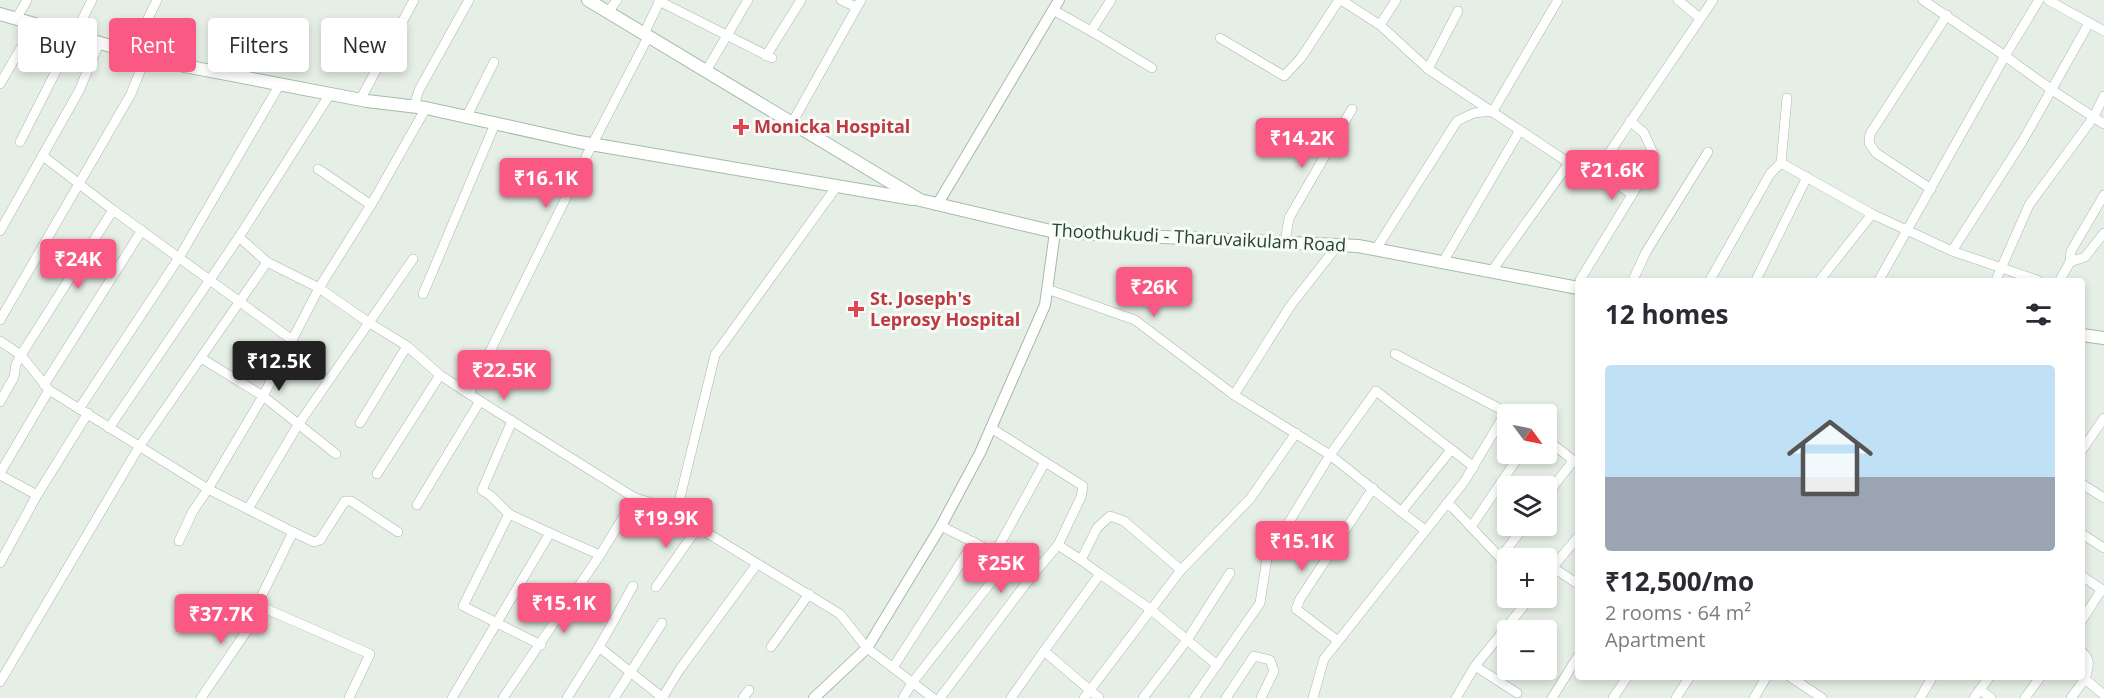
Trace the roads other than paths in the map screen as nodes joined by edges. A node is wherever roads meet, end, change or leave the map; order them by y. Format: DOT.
graph roads {
  1 [pos="27,0"];
  2 [pos="92,0"];
  3 [pos="157,0"];
  4 [pos="414,0"];
  5 [pos="469,0"];
  6 [pos="588,0"];
  7 [pos="616,0"];
  8 [pos="748,0"];
  9 [pos="801,0"];
  10 [pos="841,0"];
  11 [pos="1111,0"];
  12 [pos="1340,0"];
  13 [pos="1396,0"];
  14 [pos="1558,0"];
  15 [pos="1678,0"];
  16 [pos="1713,0"];
  17 [pos="2039,0"];
  18 [pos="2048,0"];
  19 [pos="660,1"];
  20 [pos="1930,2"];
  21 [pos="859,4"];
  22 [pos="1056,5"];
  23 [pos="1458,11"];
  24 [pos="608,12"];
  25 [pos="0,14"];
  26 [pos="1947,15"];
  27 [pos="83,18"];
  28 [pos="148,18"];
  29 [pos="1700,18"];
  30 [pos="16,19"];
  31 [pos="2090,23"];
  32 [pos="1380,25"];
  33 [pos="1091,31"];
  34 [pos="2104,31"];
  35 [pos="726,34"];
  36 [pos="646,36"];
  37 [pos="1220,38"];
  38 [pos="99,43"];
  39 [pos="109,46"];
  40 [pos="18,53"];
  41 [pos="2005,56"];
  42 [pos="494,62"];
  43 [pos="196,68"];
  44 [pos="1152,68"];
  45 [pos="1428,69"];
  46 [pos="706,71"];
  47 [pos="55,72"];
  48 [pos="140,72"];
  49 [pos="0,84"];
  50 [pos="280,84"];
  51 [pos="2052,90"];
  52 [pos="330,94"];
  53 [pos="2104,96"];
  54 [pos="1786,98"];
  55 [pos="360,100"];
  56 [pos="420,107"];
  57 [pos="1352,109"];
  58 [pos="1493,111"];
  59 [pos="467,116"];
  60 [pos="2093,118"];
  61 [pos="1630,121"];
  62 [pos="792,123"];
  63 [pos="495,124"];
  64 [pos="2104,124"];
  65 [pos="1520,130"];
  66 [pos="20,142"];
  67 [pos="592,144"];
  68 [pos="1708,152"];
  69 [pos="43,156"];
  70 [pos="1569,163"];
  71 [pos="1781,163"];
  72 [pos="318,169"];
  73 [pos="1597,171"];
  74 [pos="1807,177"];
  75 [pos="80,184"];
  76 [pos="837,186"];
  77 [pos="1931,189"];
  78 [pos="1632,194"];
  79 [pos="2104,195"];
  80 [pos="920,200"];
  81 [pos="370,205"];
  82 [pos="937,205"];
  83 [pos="112,210"];
  84 [pos="1872,214"];
  85 [pos="142,230"];
  86 [pos="0,231"];
  87 [pos="1906,231"];
  88 [pos="1055,232"];
  89 [pos="2104,233"];
  90 [pos="238,237"];
  91 [pos="1285,242"];
  92 [pos="1338,245"];
  93 [pos="1376,249"];
  94 [pos="1952,251"];
  95 [pos="180,256"];
  96 [pos="413,259"];
  97 [pos="267,262"];
  98 [pos="1443,262"];
  99 [pos="2070,262"];
  100 [pos="2002,267"];
  101 [pos="1491,272"];
  102 [pos="1582,278"];
  103 [pos="1634,278"];
  104 [pos="1711,278"];
  105 [pos="1757,278"];
  106 [pos="1822,278"];
  107 [pos="1881,278"];
  108 [pos="1997,278"];
  109 [pos="2032,278"];
  110 [pos="2061,278"];
  111 [pos="210,280"];
  112 [pos="1575,285"];
  113 [pos="319,288"];
  114 [pos="1047,288"];
  115 [pos="423,294"];
  116 [pos="239,302"];
  117 [pos="0,320"];
  118 [pos="368,322"];
  119 [pos="2085,335"];
  120 [pos="2104,338"];
  121 [pos="291,339"];
  122 [pos="0,341"];
  123 [pos="407,346"];
  124 [pos="1395,354"];
  125 [pos="21,356"];
  126 [pos="201,358"];
  127 [pos="440,375"];
  128 [pos="46,387"];
  129 [pos="469,394"];
  130 [pos="1234,395"];
  131 [pos="263,396"];
  132 [pos="480,401"];
  133 [pos="0,402"];
  134 [pos="1497,407"];
  135 [pos="84,411"];
  136 [pos="2104,418"];
  137 [pos="512,422"];
  138 [pos="360,423"];
  139 [pos="298,425"];
  140 [pos="109,428"];
  141 [pos="991,428"];
  142 [pos="1497,432"];
  143 [pos="1296,434"];
  144 [pos="2085,446"];
  145 [pos="139,447"];
  146 [pos="1557,448"];
  147 [pos="1451,450"];
  148 [pos="336,454"];
  149 [pos="1330,455"];
  150 [pos="1044,462"];
  151 [pos="1575,463"];
  152 [pos="1514,464"];
  153 [pos="1474,467"];
  154 [pos="0,474"];
  155 [pos="377,474"];
  156 [pos="1557,483"];
  157 [pos="2104,484"];
  158 [pos="2085,486"];
  159 [pos="1372,488"];
  160 [pos="208,489"];
  161 [pos="37,495"];
  162 [pos="2102,496"];
  163 [pos="635,498"];
  164 [pos="1446,504"];
  165 [pos="417,505"];
  166 [pos="248,509"];
  167 [pos="1401,512"];
  168 [pos="509,514"];
  169 [pos="676,514"];
  170 [pos="941,526"];
  171 [pos="698,527"];
  172 [pos="1471,527"];
  173 [pos="1425,530"];
  174 [pos="293,532"];
  175 [pos="398,532"];
  176 [pos="550,533"];
  177 [pos="1517,536"];
  178 [pos="2085,536"];
  179 [pos="179,541"];
  180 [pos="1575,541"];
  181 [pos="974,542"];
  182 [pos="1058,545"];
  183 [pos="1508,548"];
  184 [pos="2104,548"];
  185 [pos="995,553"];
  186 [pos="600,555"];
  187 [pos="1497,555"];
  188 [pos="1081,560"];
  189 [pos="1007,562"];
  190 [pos="1557,562"];
  191 [pos="0,563"];
  192 [pos="757,564"];
  193 [pos="1181,570"];
  194 [pos="1230,573"];
  195 [pos="1100,574"];
  196 [pos="1557,575"];
  197 [pos="1030,578"];
  198 [pos="2085,578"];
  199 [pos="1575,583"];
  200 [pos="633,586"];
  201 [pos="656,587"];
  202 [pos="2103,590"];
  203 [pos="809,594"];
  204 [pos="263,607"];
  205 [pos="1522,608"];
  206 [pos="1150,609"];
  207 [pos="2085,616"];
  208 [pos="662,623"];
  209 [pos="497,624"];
  210 [pos="1187,640"];
  211 [pos="1338,641"];
  212 [pos="541,645"];
  213 [pos="599,647"];
  214 [pos="771,647"];
  215 [pos="867,648"];
  216 [pos="1044,651"];
  217 [pos="2085,654"];
  218 [pos="1575,661"];
  219 [pos="1217,664"];
  220 [pos="894,666"];
  221 [pos="1475,666"];
  222 [pos="630,673"];
  223 [pos="2085,679"];
  224 [pos="1625,680"];
  225 [pos="1687,680"];
  226 [pos="1765,680"];
  227 [pos="1795,680"];
  228 [pos="1931,680"];
  229 [pos="1987,680"];
  230 [pos="2038,680"];
  231 [pos="2084,680"];
  232 [pos="0,682"];
  233 [pos="912,683"];
  234 [pos="1090,689"];
  235 [pos="2103,691"];
  236 [pos="1977,694"];
  237 [pos="1518,696"];
  238 [pos="1820,697"];
  239 [pos="201,698"];
  240 [pos="350,698"];
  241 [pos="452,698"];
  242 [pos="503,698"];
  243 [pos="567,698"];
  244 [pos="614,698"];
  245 [pos="663,698"];
  246 [pos="814,698"];
  247 [pos="903,698"];
  248 [pos="933,698"];
  249 [pos="940,698"];
  250 [pos="1011,698"];
  251 [pos="1084,698"];
  252 [pos="1100,698"];
  253 [pos="1143,698"];
  254 [pos="1194,698"];
  255 [pos="1226,698"];
  256 [pos="1261,698"];
  257 [pos="1313,698"];
  258 [pos="1456,698"];
  259 [pos="1552,698"];
  260 [pos="1613,698"];
  261 [pos="1676,698"];
  262 [pos="1754,698"];
  263 [pos="1920,698"];
  264 [pos="1991,698"];
  265 [pos="2025,698"];
  266 [pos="2071,698"];
  1 -- 30 [label="street"];
  2 -- 27 [label="street"];
  3 -- 28 [label="street"];
  4 -- 55 [label="street"];
  5 -- 56 [label="street"];
  6 -- 24 [label="main road, Thoothukudi - Tharuvaikulam Road"];
  7 -- 24 [label="street"];
  8 -- 35 [label="street"];
  9 -- 35 [label="street"];
  10 -- 21 [label="street"];
  11 -- 33 [label="street"];
  12 -- 32 [label="street"];
  12 -- 37 [label="street"];
  13 -- 32 [label="street"];
  14 -- 58 [label="street"];
  15 -- 29 [label="street"];
  16 -- 29 [label="street"];
  17 -- 41 [label="street"];
  18 -- 31 [label="street"];
  19 -- 35 [label="street"];
  19 -- 36 [label="street"];
  20 -- 26 [label="street"];
  21 -- 62 [label="street"];
  22 -- 33 [label="street"];
  22 -- 82 [label="street"];
  23 -- 45 [label="street"];
  24 -- 36 [label="main road, Thoothukudi - Tharuvaikulam Road"];
  25 -- 30 [label="main road"];
  26 -- 41 [label="street"];
  26 -- 77 [label="street"];
  29 -- 61 [label="street"];
  31 -- 34 [label="street"];
  31 -- 51 [label="street"];
  32 -- 45 [label="street"];
  33 -- 44 [label="street"];
  35 -- 46 [label="street"];
  36 -- 46 [label="main road, Thoothukudi - Tharuvaikulam Road"];
  36 -- 67 [label="street"];
  38 -- 39 [label="main road"];
  38 -- 69 [label="street"];
  40 -- 49 [label="street"];
  41 -- 51 [label="street"];
  41 -- 77 [label="street"];
  42 -- 59 [label="street"];
  43 -- 50 [label="main road"];
  45 -- 58 [label="street"];
  46 -- 62 [label="main road, Thoothukudi - Tharuvaikulam Road"];
  47 -- 66 [label="street"];
  48 -- 75 [label="street"];
  50 -- 52 [label="main road"];
  50 -- 95 [label="street"];
  51 -- 60 [label="street"];
  51 -- 94 [label="street"];
  52 -- 55 [label="main road"];
  52 -- 90 [label="street"];
  53 -- 60 [label="street"];
  54 -- 71 [label="street"];
  55 -- 56 [label="main road"];
  56 -- 59 [label="main road"];
  56 -- 81 [label="street"];
  57 -- 91 [label="street"];
  58 -- 65 [label="street"];
  58 -- 93 [label="street"];
  59 -- 63 [label="main road"];
  60 -- 64 [label="street"];
  60 -- 100 [label="street"];
  61 -- 73 [label="street"];
  61 -- 78 [label="street"];
  62 -- 80 [label="main road, Thoothukudi - Tharuvaikulam Road"];
  63 -- 67 [label="main road"];
  63 -- 115 [label="street"];
  65 -- 70 [label="street"];
  65 -- 98 [label="street"];
  67 -- 76 [label="main road"];
  67 -- 129 [label="street"];
  68 -- 103 [label="street"];
  69 -- 75 [label="street"];
  69 -- 86 [label="street"];
  70 -- 73 [label="street"];
  70 -- 101 [label="street"];
  71 -- 74 [label="street"];
  71 -- 104 [label="street"];
  72 -- 81 [label="street"];
  73 -- 78 [label="street"];
  74 -- 84 [label="street"];
  74 -- 105 [label="street"];
  75 -- 83 [label="street"];
  75 -- 117 [label="street"];
  76 -- 80 [label="main road"];
  76 -- 169 [label="street"];
  77 -- 87 [label="street"];
  78 -- 102 [label="street"];
  79 -- 99 [label="street"];
  80 -- 82 [label="main road, Thoothukudi - Tharuvaikulam Road"];
  81 -- 113 [label="street"];
  82 -- 88 [label="main road, Thoothukudi - Tharuvaikulam Road"];
  83 -- 85 [label="street"];
  83 -- 125 [label="street"];
  84 -- 87 [label="street"];
  84 -- 106 [label="street"];
  85 -- 95 [label="street"];
  85 -- 128 [label="street"];
  87 -- 94 [label="street"];
  87 -- 107 [label="street"];
  88 -- 91 [label="main road, Thoothukudi - Tharuvaikulam Road"];
  88 -- 114 [label="street"];
  89 -- 99 [label="street"];
  90 -- 97 [label="street"];
  90 -- 111 [label="street"];
  91 -- 92 [label="main road, Thoothukudi - Tharuvaikulam Road"];
  92 -- 93 [label="main road, Thoothukudi - Tharuvaikulam Road"];
  92 -- 130 [label="street"];
  93 -- 98 [label="main road, Thoothukudi - Tharuvaikulam Road"];
  94 -- 100 [label="street"];
  95 -- 111 [label="street"];
  95 -- 135 [label="street"];
  96 -- 118 [label="street"];
  97 -- 113 [label="street"];
  97 -- 116 [label="street"];
  98 -- 101 [label="main road, Thoothukudi - Tharuvaikulam Road"];
  99 -- 110 [label="street"];
  100 -- 108 [label="street"];
  100 -- 109 [label="street"];
  101 -- 112 [label="main road, Thoothukudi - Tharuvaikulam Road"];
  111 -- 116 [label="street"];
  111 -- 140 [label="street"];
  113 -- 118 [label="street"];
  113 -- 121 [label="street"];
  114 -- 130 [label="street"];
  114 -- 141 [label="street"];
  116 -- 121 [label="street"];
  116 -- 126 [label="street"];
  118 -- 123 [label="street"];
  118 -- 139 [label="street"];
  119 -- 120 [label="main road"];
  121 -- 131 [label="street"];
  122 -- 125 [label="street"];
  123 -- 127 [label="street"];
  123 -- 138 [label="street"];
  124 -- 134 [label="street"];
  125 -- 128 [label="street"];
  125 -- 133 [label="street"];
  126 -- 131 [label="street"];
  126 -- 145 [label="street"];
  127 -- 129 [label="street"];
  127 -- 155 [label="street"];
  128 -- 135 [label="street"];
  128 -- 154 [label="street"];
  129 -- 132 [label="street"];
  130 -- 143 [label="street"];
  131 -- 139 [label="street"];
  131 -- 160 [label="street"];
  132 -- 137 [label="street"];
  132 -- 165 [label="street"];
  135 -- 140 [label="street"];
  135 -- 161 [label="street"];
  136 -- 144 [label="street"];
  137 -- 163 [label="street"];
  137 -- 168 [label="street"];
  139 -- 148 [label="street"];
  139 -- 166 [label="street"];
  140 -- 145 [label="street"];
  141 -- 150 [label="street"];
  141 -- 170 [label="street"];
  142 -- 153 [label="street"];
  143 -- 149 [label="street"];
  143 -- 193 [label="street"];
  145 -- 160 [label="street"];
  145 -- 232 [label="street"];
  146 -- 151 [label="street"];
  147 -- 149 [label="street"];
  147 -- 153 [label="street"];
  147 -- 167 [label="street"];
  149 -- 159 [label="street"];
  149 -- 219 [label="street"];
  150 -- 182 [label="street"];
  150 -- 185 [label="street"];
  151 -- 156 [label="street"];
  152 -- 172 [label="street"];
  153 -- 164 [label="street"];
  154 -- 161 [label="street"];
  157 -- 162 [label="street"];
  158 -- 162 [label="street"];
  159 -- 167 [label="street"];
  159 -- 211 [label="street"];
  160 -- 166 [label="street"];
  160 -- 179 [label="street"];
  161 -- 191 [label="street"];
  163 -- 169 [label="street"];
  163 -- 186 [label="street"];
  164 -- 172 [label="street"];
  164 -- 173 [label="street"];
  166 -- 174 [label="street"];
  167 -- 173 [label="street"];
  168 -- 176 [label="street"];
  168 -- 209 [label="street"];
  169 -- 171 [label="street"];
  170 -- 181 [label="street"];
  170 -- 215 [label="street"];
  171 -- 192 [label="street"];
  171 -- 201 [label="street"];
  172 -- 187 [label="street"];
  173 -- 211 [label="street"];
  174 -- 175 [label="street"];
  174 -- 204 [label="street"];
  176 -- 186 [label="street"];
  176 -- 209 [label="street"];
  177 -- 183 [label="street"];
  178 -- 184 [label="street"];
  180 -- 190 [label="street"];
  181 -- 185 [label="street"];
  181 -- 220 [label="street"];
  182 -- 188 [label="street"];
  182 -- 197 [label="street"];
  185 -- 189 [label="street"];
  186 -- 212 [label="street"];
  188 -- 193 [label="street"];
  188 -- 195 [label="street"];
  189 -- 197 [label="street"];
  189 -- 233 [label="street"];
  192 -- 203 [label="street"];
  192 -- 245 [label="street"];
  193 -- 206 [label="street"];
  194 -- 210 [label="street"];
  195 -- 206 [label="street"];
  195 -- 216 [label="street"];
  196 -- 199 [label="street"];
  197 -- 249 [label="street"];
  198 -- 202 [label="street"];
  200 -- 213 [label="street"];
  202 -- 207 [label="street"];
  203 -- 214 [label="street"];
  203 -- 215 [label="street"];
  204 -- 239 [label="street"];
  204 -- 240 [label="street"];
  205 -- 221 [label="street"];
  206 -- 210 [label="street"];
  206 -- 234 [label="street"];
  208 -- 222 [label="street"];
  209 -- 212 [label="street"];
  209 -- 241 [label="street"];
  210 -- 219 [label="street"];
  210 -- 253 [label="street"];
  211 -- 257 [label="street"];
  212 -- 242 [label="street"];
  213 -- 222 [label="street"];
  213 -- 243 [label="street"];
  215 -- 220 [label="street"];
  215 -- 246 [label="street"];
  216 -- 234 [label="street"];
  216 -- 250 [label="street"];
  217 -- 223 [label="street"];
  218 -- 259 [label="street"];
  219 -- 254 [label="street"];
  220 -- 233 [label="street"];
  221 -- 237 [label="street"];
  221 -- 258 [label="street"];
  222 -- 244 [label="street"];
  222 -- 245 [label="street"];
  223 -- 235 [label="street"];
  224 -- 260 [label="street"];
  225 -- 261 [label="street"];
  226 -- 262 [label="street"];
  227 -- 238 [label="street"];
  228 -- 263 [label="street"];
  229 -- 236 [label="street"];
  230 -- 265 [label="street"];
  231 -- 266 [label="street"];
  233 -- 247 [label="street"];
  233 -- 248 [label="street"];
  234 -- 251 [label="street"];
  234 -- 252 [label="street"];
  236 -- 264 [label="street"];
  255 -- 256 [label="street"];
}
